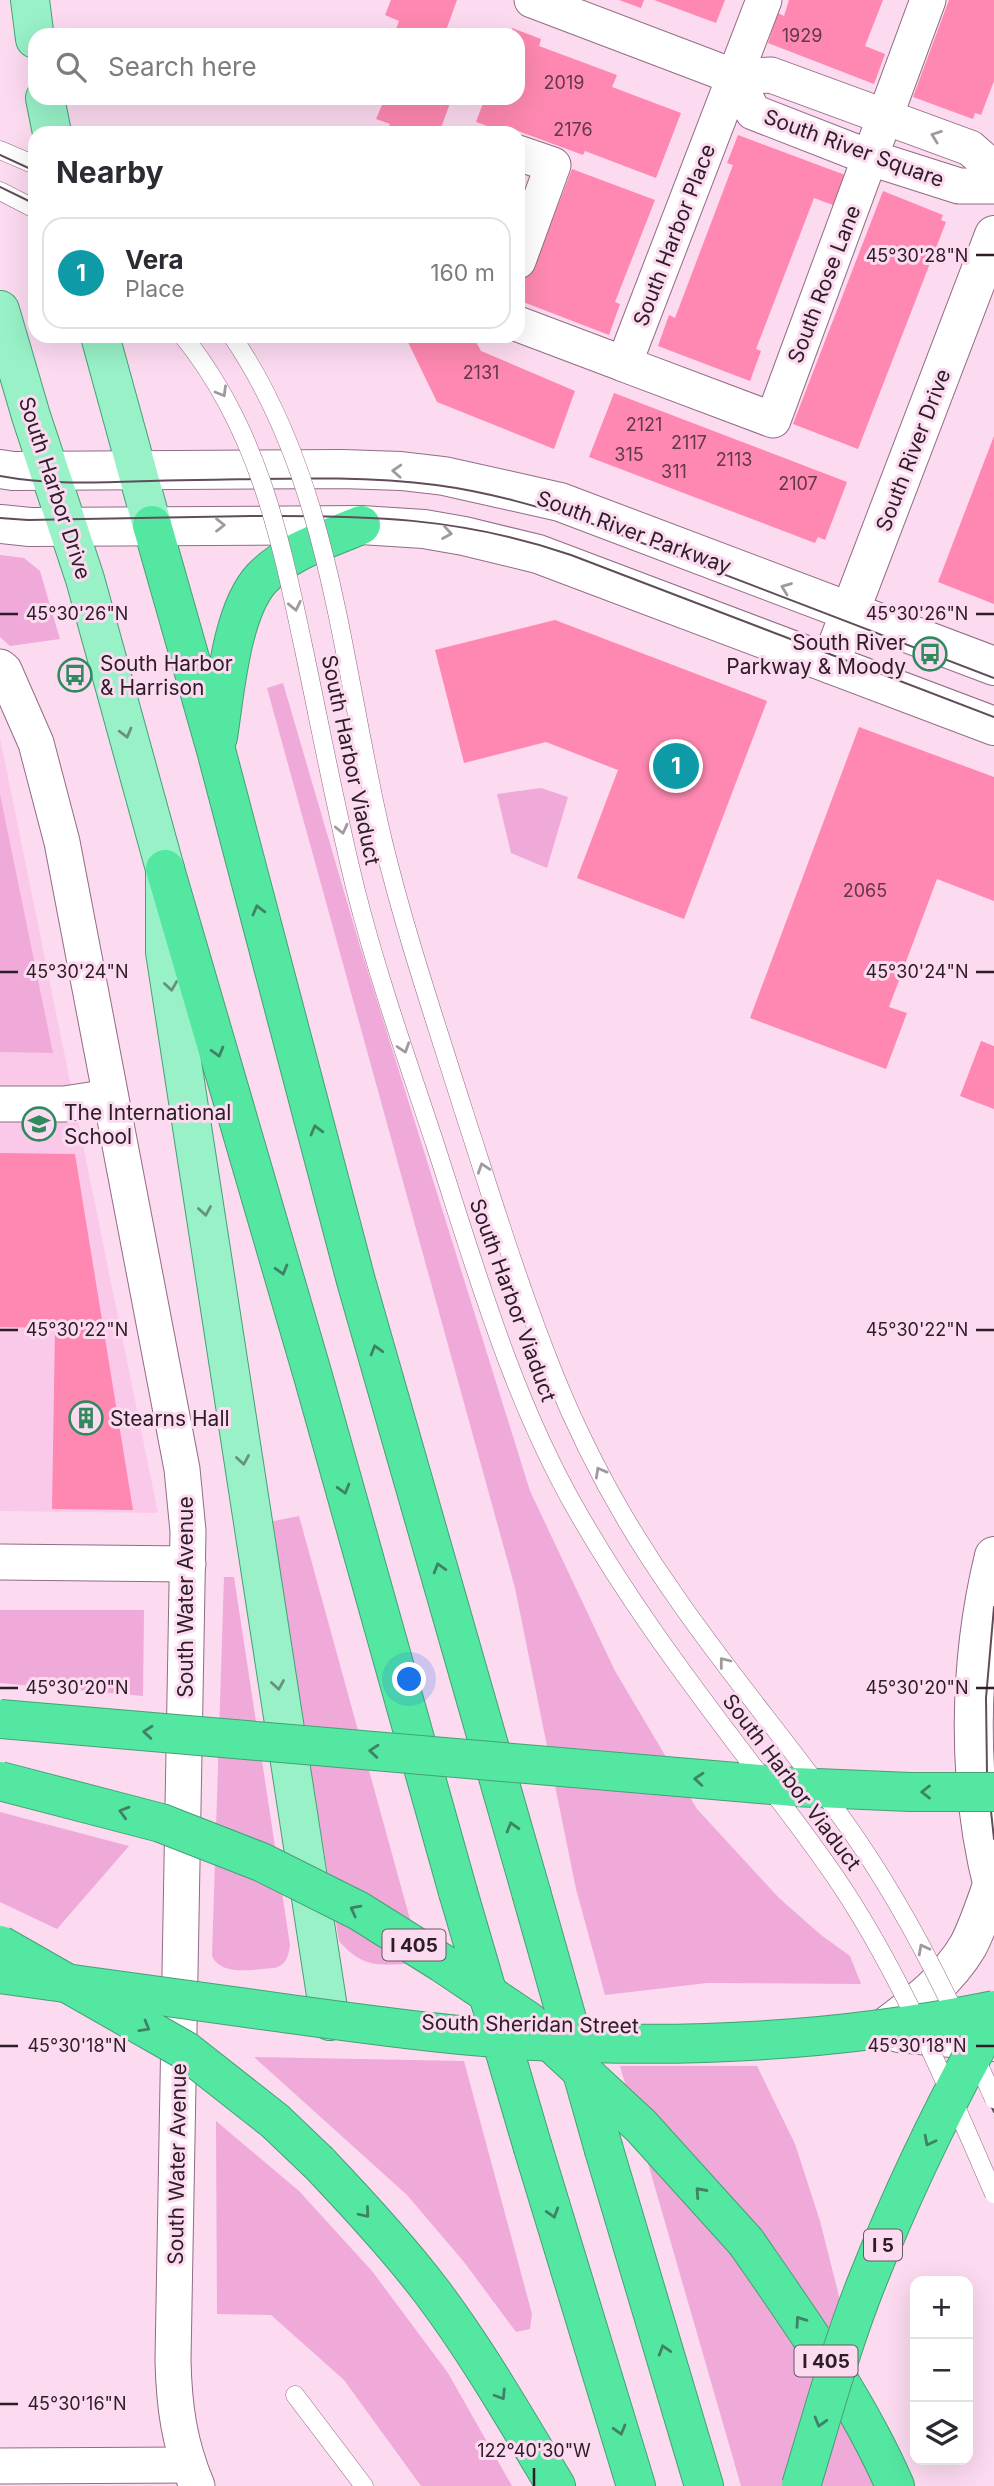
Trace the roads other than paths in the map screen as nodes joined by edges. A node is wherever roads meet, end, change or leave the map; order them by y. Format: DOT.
graph roads {
  1 [pos="30,0"];
  2 [pos="532,0"];
  3 [pos="764,0"];
  4 [pos="928,0"];
  5 [pos="34,28"];
  6 [pos="735,77"];
  7 [pos="46,105"];
  8 [pos="886,117"];
  9 [pos="51,126"];
  10 [pos="0,150"];
  11 [pos="525,155"];
  12 [pos="871,158"];
  13 [pos="28,162"];
  14 [pos="994,169"];
  15 [pos="994,186"];
  16 [pos="0,191"];
  17 [pos="28,205"];
  18 [pos="994,235"];
  19 [pos="525,242"];
  20 [pos="0,310"];
  21 [pos="525,327"];
  22 [pos="102,343"];
  23 [pos="188,343"];
  24 [pos="236,343"];
  25 [pos="6,354"];
  26 [pos="624,364"];
  27 [pos="0,469"];
  28 [pos="49,471"];
  29 [pos="136,471"];
  30 [pos="0,524"];
  31 [pos="152,525"];
  32 [pos="361,525"];
  33 [pos="67,526"];
  34 [pos="850,612"];
  35 [pos="830,664"];
  36 [pos="994,666"];
  37 [pos="0,667"];
  38 [pos="994,726"];
  39 [pos="216,750"];
  40 [pos="165,869"];
  41 [pos="110,1097"];
  42 [pos="0,1104"];
  43 [pos="994,1556"];
  44 [pos="0,1562"];
  45 [pos="188,1564"];
  46 [pos="0,1719"];
  47 [pos="0,1781"];
  48 [pos="994,1792"];
  49 [pos="993,1888"];
  50 [pos="0,1945"];
  51 [pos="0,1974"];
  52 [pos="994,2010"];
  53 [pos="994,2015"];
  54 [pos="180,2021"];
  55 [pos="330,2021"];
  56 [pos="879,2032"];
  57 [pos="994,2042"];
  58 [pos="994,2099"];
  59 [pos="994,2194"];
  60 [pos="295,2395"];
  61 [pos="0,2466"];
  62 [pos="193,2476"];
  63 [pos="364,2486"];
  64 [pos="556,2486"];
  65 [pos="636,2486"];
  66 [pos="704,2486"];
  67 [pos="802,2486"];
  68 [pos="895,2486"];
  1 -- 5 [label="main road"];
  2 -- 6 [label="street, South River Square"];
  3 -- 6 [label="street, South Harbor Place"];
  4 -- 8 [label="street, South Rose Lane"];
  6 -- 8 [label="street, South River Square"];
  6 -- 12 [label="street, South River Square"];
  6 -- 26 [label="street, South Harbor Place"];
  7 -- 9 [label="main road"];
  8 -- 12 [label="street, South Rose Lane"];
  14 -- 8 [label="street, South River Square, one-way"];
  10 -- 13 [label="lane"];
  11 -- 19 [label="street"];
  12 -- 15 [label="street, South River Square"];
  12 -- 26 [label="street, South Rose Lane"];
  16 -- 17 [label="lane"];
  18 -- 34 [label="street, South River Drive"];
  20 -- 25 [label="main road, South Harbor Drive"];
  21 -- 26 [label="street"];
  22 -- 29 [label="main road"];
  23 -- 59 [label="lane, South Harbor Viaduct, one-way, bridge"];
  58 -- 24 [label="lane, South Harbor Viaduct, one-way, bridge"];
  25 -- 28 [label="main road, South Harbor Drive"];
  27 -- 28 [label="street, South River Parkway"];
  28 -- 29 [label="street, South River Parkway"];
  28 -- 33 [label="main road, South Harbor Drive"];
  29 -- 31 [label="main road"];
  34 -- 29 [label="street, South River Parkway, one-way"];
  30 -- 33 [label="street"];
  31 -- 32 [label="street, one-way"];
  31 -- 33 [label="street"];
  31 -- 39 [label="highway"];
  32 -- 35 [label="street, one-way"];
  32 -- 39 [label="highway"];
  33 -- 40 [label="main road, South Harbor Drive, one-way"];
  34 -- 35 [label="street, South River Drive"];
  34 -- 36 [label="street, South River Parkway"];
  35 -- 38 [label="street"];
  37 -- 41 [label="street, South Water Avenue"];
  66 -- 39 [label="highway, one-way, bridge"];
  40 -- 55 [label="main road, South Harbor Drive, one-way"];
  40 -- 65 [label="highway, one-way, bridge"];
  41 -- 42 [label="street"];
  41 -- 45 [label="street, South Water Avenue"];
  43 -- 49 [label="street"];
  44 -- 45 [label="street"];
  45 -- 54 [label="street, South Water Avenue"];
  48 -- 46 [label="highway, one-way, bridge"];
  68 -- 47 [label="highway, I 405, one-way, bridge"];
  49 -- 56 [label="street"];
  50 -- 64 [label="highway, one-way, bridge"];
  51 -- 52 [label="highway, bridge"];
  53 -- 67 [label="highway, I 5, one-way, bridge"];
  54 -- 55 [label="street, South Sheridan Street"];
  54 -- 62 [label="street, South Water Avenue"];
  55 -- 56 [label="street, South Sheridan Street"];
  56 -- 57 [label="street, South Sheridan Street"];
  60 -- 63 [label="lane"];
  61 -- 62 [label="street"];
}
